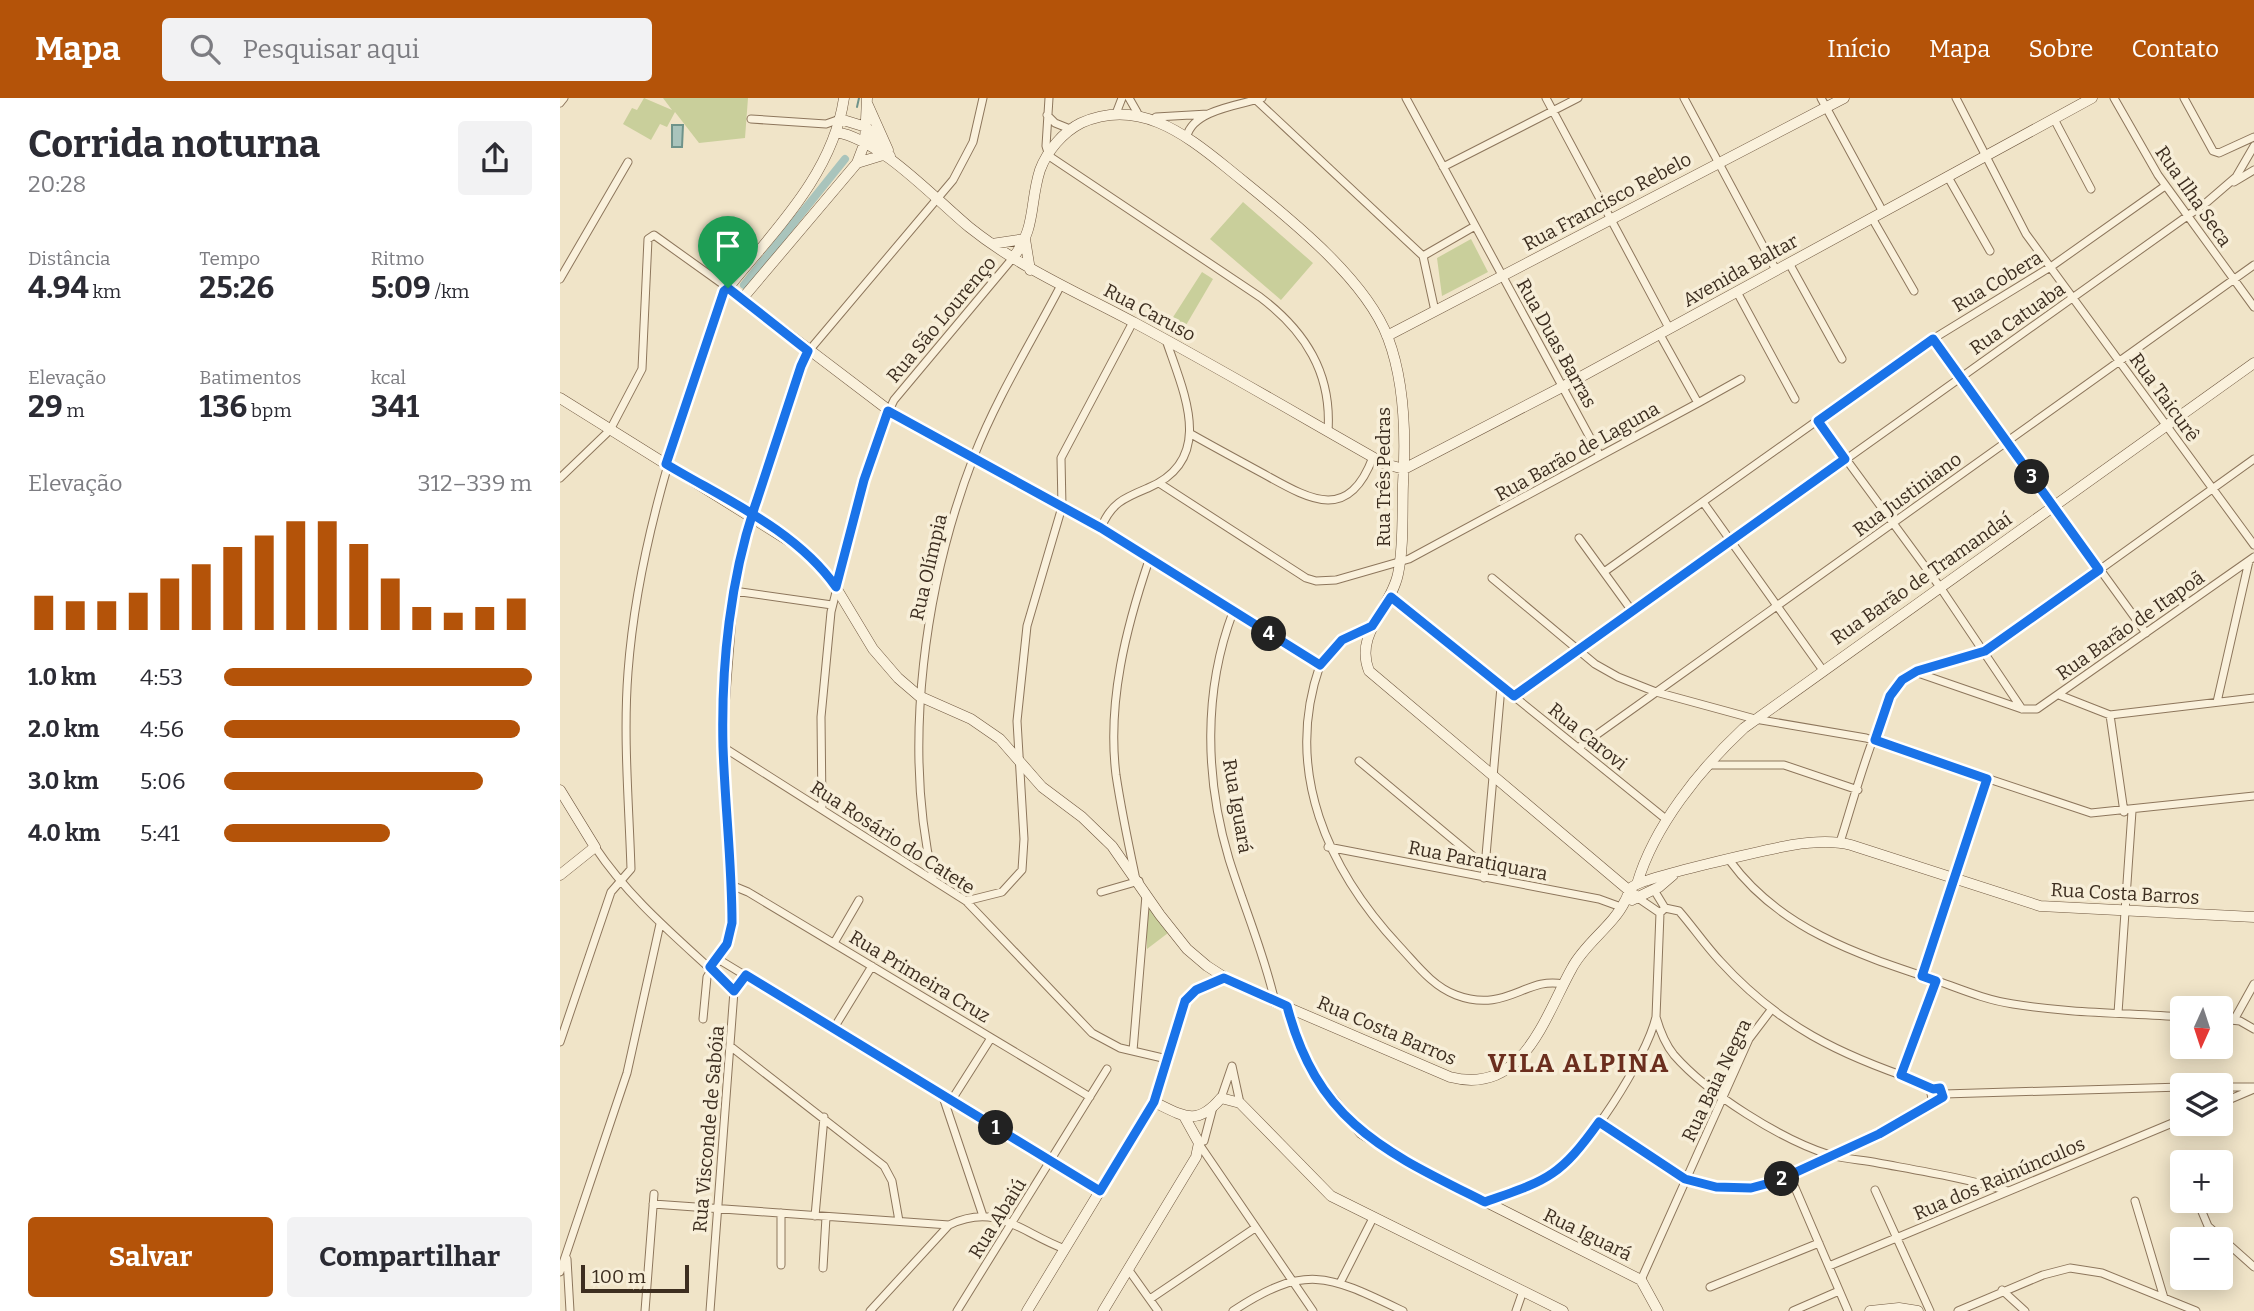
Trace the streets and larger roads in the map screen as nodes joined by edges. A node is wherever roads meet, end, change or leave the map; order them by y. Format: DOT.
graph roads {
  1 [pos="564,98"];
  2 [pos="844,98"];
  3 [pos="983,98"];
  4 [pos="1049,98"];
  5 [pos="1122,98"];
  6 [pos="1129,98"];
  7 [pos="1406,98"];
  8 [pos="1546,98"];
  9 [pos="1578,98"];
  10 [pos="1684,98"];
  11 [pos="1844,98"];
  12 [pos="1956,98"];
  13 [pos="2092,98"];
  14 [pos="2114,98"];
  15 [pos="2184,98"];
  16 [pos="1259,99"];
  17 [pos="867,100"];
  18 [pos="560,103"];
  19 [pos="1824,103"];
  20 [pos="1117,111"];
  21 [pos="1553,111"];
  22 [pos="1137,112"];
  23 [pos="1212,113"];
  24 [pos="1047,115"];
  25 [pos="1156,117"];
  26 [pos="751,118"];
  27 [pos="2054,119"];
  28 [pos="842,120"];
  29 [pos="826,124"];
  30 [pos="864,126"];
  31 [pos="1070,129"];
  32 [pos="839,133"];
  33 [pos="1188,136"];
  34 [pos="2254,138"];
  35 [pos="862,141"];
  36 [pos="2254,146"];
  37 [pos="1049,156"];
  38 [pos="1984,156"];
  39 [pos="2252,156"];
  40 [pos="889,157"];
  41 [pos="628,162"];
  42 [pos="857,163"];
  43 [pos="1718,163"];
  44 [pos="1443,167"];
  45 [pos="2254,170"];
  46 [pos="1948,177"];
  47 [pos="2230,184"];
  48 [pos="2165,186"];
  49 [pos="2091,189"];
  50 [pos="936,200"];
  51 [pos="1883,212"];
  52 [pos="2187,216"];
  53 [pos="1872,218"];
  54 [pos="1610,219"];
  55 [pos="1475,226"];
  56 [pos="1026,239"];
  57 [pos="992,244"];
  58 [pos="1990,251"];
  59 [pos="1423,256"];
  60 [pos="1012,259"];
  61 [pos="1789,263"];
  62 [pos="2254,265"];
  63 [pos="2052,267"];
  64 [pos="1030,270"];
  65 [pos="1776,270"];
  66 [pos="1502,276"];
  67 [pos="560,279"];
  68 [pos="2234,280"];
  69 [pos="1061,285"];
  70 [pos="728,288"];
  71 [pos="1737,292"];
  72 [pos="1914,292"];
  73 [pos="2074,297"];
  74 [pos="742,299"];
  75 [pos="2254,307"];
  76 [pos="1435,311"];
  77 [pos="1133,322"];
  78 [pos="1664,331"];
  79 [pos="1387,336"];
  80 [pos="1933,339"];
  81 [pos="1166,340"];
  82 [pos="808,351"];
  83 [pos="1842,359"];
  84 [pos="2120,362"];
  85 [pos="2254,363"];
  86 [pos="1960,378"];
  87 [pos="1741,379"];
  88 [pos="1564,386"];
  89 [pos="560,398"];
  90 [pos="1795,399"];
  91 [pos="1698,403"];
  92 [pos="888,411"];
  93 [pos="1818,421"];
  94 [pos="2167,425"];
  95 [pos="610,430"];
  96 [pos="1328,431"];
  97 [pos="1191,434"];
  98 [pos="2006,442"];
  99 [pos="1600,456"];
  100 [pos="1373,457"];
  101 [pos="973,458"];
  102 [pos="1845,459"];
  103 [pos="2254,459"];
  104 [pos="666,464"];
  105 [pos="1404,469"];
  106 [pos="560,478"];
  107 [pos="1159,483"];
  108 [pos="2213,488"];
  109 [pos="1703,502"];
  110 [pos="2054,506"];
  111 [pos="1062,507"];
  112 [pos="751,516"];
  113 [pos="1892,524"];
  114 [pos="1101,528"];
  115 [pos="1579,538"];
  116 [pos="1731,541"];
  117 [pos="2254,545"];
  118 [pos="1149,559"];
  119 [pos="2251,559"];
  120 [pos="1400,562"];
  121 [pos="2099,570"];
  122 [pos="1604,572"];
  123 [pos="1492,578"];
  124 [pos="836,587"];
  125 [pos="1940,587"];
  126 [pos="734,591"];
  127 [pos="1391,597"];
  128 [pos="832,605"];
  129 [pos="1777,606"];
  130 [pos="1632,611"];
  131 [pos="1233,612"];
  132 [pos="1372,626"];
  133 [pos="2146,633"];
  134 [pos="1578,651"];
  135 [pos="1985,651"];
  136 [pos="1320,665"];
  137 [pos="1822,669"];
  138 [pos="1916,672"];
  139 [pos="1501,687"];
  140 [pos="1656,692"];
  141 [pos="2059,695"];
  142 [pos="919,696"];
  143 [pos="1514,696"];
  144 [pos="2254,698"];
  145 [pos="2217,702"];
  146 [pos="2022,709"];
  147 [pos="2110,715"];
  148 [pos="1755,719"];
  149 [pos="1875,740"];
  150 [pos="723,747"];
  151 [pos="1578,748"];
  152 [pos="1018,760"];
  153 [pos="1359,761"];
  154 [pos="1709,765"];
  155 [pos="1493,776"];
  156 [pos="1987,779"];
  157 [pos="560,790"];
  158 [pos="1858,790"];
  159 [pos="2254,796"];
  160 [pos="822,808"];
  161 [pos="2128,811"];
  162 [pos="1667,820"];
  163 [pos="1840,842"];
  164 [pos="595,847"];
  165 [pos="1328,847"];
  166 [pos="1647,860"];
  167 [pos="1730,860"];
  168 [pos="1486,867"];
  169 [pos="560,875"];
  170 [pos="1672,875"];
  171 [pos="933,878"];
  172 [pos="1137,878"];
  173 [pos="1485,878"];
  174 [pos="1651,879"];
  175 [pos="1953,879"];
  176 [pos="620,883"];
  177 [pos="732,885"];
  178 [pos="1654,890"];
  179 [pos="1635,891"];
  180 [pos="1101,892"];
  181 [pos="1146,894"];
  182 [pos="859,900"];
  183 [pos="966,901"];
  184 [pos="1623,904"];
  185 [pos="1662,910"];
  186 [pos="2125,910"];
  187 [pos="2254,917"];
  188 [pos="660,924"];
  189 [pos="834,943"];
  190 [pos="718,959"];
  191 [pos="872,966"];
  192 [pos="710,967"];
  193 [pos="746,975"];
  194 [pos="1922,976"];
  195 [pos="1224,978"];
  196 [pos="1936,981"];
  197 [pos="1563,984"];
  198 [pos="2254,984"];
  199 [pos="734,991"];
  200 [pos="1275,1002"];
  201 [pos="1287,1006"];
  202 [pos="1771,1010"];
  203 [pos="2118,1013"];
  204 [pos="2170,1016"];
  205 [pos="1656,1017"];
  206 [pos="704,1019"];
  207 [pos="2234,1020"];
  208 [pos="834,1028"];
  209 [pos="2254,1029"];
  210 [pos="991,1038"];
  211 [pos="560,1042"];
  212 [pos="730,1046"];
  213 [pos="1133,1051"];
  214 [pos="1167,1059"];
  215 [pos="1107,1069"];
  216 [pos="1901,1075"];
  217 [pos="2170,1087"];
  218 [pos="2233,1087"];
  219 [pos="2254,1088"];
  220 [pos="1933,1089"];
  221 [pos="1944,1094"];
  222 [pos="943,1096"];
  223 [pos="1090,1097"];
  224 [pos="1724,1097"];
  225 [pos="1221,1098"];
  226 [pos="2233,1098"];
  227 [pos="1936,1100"];
  228 [pos="951,1101"];
  229 [pos="1154,1102"];
  230 [pos="1240,1103"];
  231 [pos="1213,1107"];
  232 [pos="824,1117"];
  233 [pos="1188,1117"];
  234 [pos="1599,1122"];
  235 [pos="2170,1124"];
  236 [pos="1208,1129"];
  237 [pos="1202,1142"];
  238 [pos="1832,1155"];
  239 [pos="1052,1161"];
  240 [pos="1194,1164"];
  241 [pos="1213,1165"];
  242 [pos="1790,1175"];
  243 [pos="1685,1179"];
  244 [pos="1875,1190"];
  245 [pos="1100,1191"];
  246 [pos="2008,1191"];
  247 [pos="654,1194"];
  248 [pos="2135,1201"];
  249 [pos="1485,1202"];
  250 [pos="653,1204"];
  251 [pos="717,1208"];
  252 [pos="781,1213"];
  253 [pos="2202,1213"];
  254 [pos="815,1216"];
  255 [pos="983,1216"];
  256 [pos="826,1217"];
  257 [pos="1373,1217"];
  258 [pos="899,1221"];
  259 [pos="1013,1223"];
  260 [pos="949,1225"];
  261 [pos="1255,1228"];
  262 [pos="1896,1238"];
  263 [pos="1819,1243"];
  264 [pos="1065,1250"];
  265 [pos="567,1252"];
  266 [pos="781,1265"];
  267 [pos="1829,1266"];
  268 [pos="2254,1267"];
  269 [pos="823,1268"];
  270 [pos="1128,1269"];
  271 [pos="560,1272"];
  272 [pos="1291,1280"];
  273 [pos="1640,1280"];
  274 [pos="1340,1283"];
  275 [pos="1710,1287"];
  276 [pos="2002,1290"];
  277 [pos="1523,1291"];
  278 [pos="1839,1292"];
  279 [pos="2164,1298"];
  280 [pos="1150,1300"];
  281 [pos="1962,1309"];
  282 [pos="1236,1310"];
  283 [pos="570,1311"];
  284 [pos="645,1311"];
  285 [pos="710,1311"];
  286 [pos="870,1311"];
  287 [pos="957,1311"];
  288 [pos="1027,1311"];
  289 [pos="1103,1311"];
  290 [pos="1158,1311"];
  291 [pos="1313,1311"];
  292 [pos="1402,1311"];
  293 [pos="1516,1311"];
  294 [pos="1563,1311"];
  295 [pos="1658,1311"];
  296 [pos="1793,1311"];
  297 [pos="1848,1311"];
  298 [pos="1870,1311"];
  299 [pos="1919,1311"];
  300 [pos="1930,1311"];
  301 [pos="1950,1311"];
  302 [pos="2025,1311"];
  303 [pos="2196,1311"];
  1 -- 18 [label="street"];
  2 -- 28 [label="street"];
  3 -- 50 [label="street"];
  4 -- 24 [label="street"];
  5 -- 20 [label="street"];
  6 -- 22 [label="street"];
  7 -- 44 [label="street, Rua Duas Barras"];
  8 -- 21 [label="street"];
  9 -- 21 [label="street"];
  10 -- 43 [label="street"];
  11 -- 19 [label="street, Rua Francisco Rebelo"];
  12 -- 38 [label="street, Rua Taicurê"];
  13 -- 27 [label="street, Avenida Baltar"];
  14 -- 48 [label="street, Rua Ilha Seca"];
  15 -- 34 [label="street"];
  16 -- 23 [label="street"];
  16 -- 59 [label="street"];
  17 -- 30 [label="street"];
  17 -- 40 [label="street"];
  19 -- 43 [label="street, Rua Francisco Rebelo"];
  19 -- 51 [label="street"];
  20 -- 22 [label="street, Rua Três Pedras"];
  20 -- 31 [label="street, Rua Três Pedras"];
  21 -- 44 [label="street"];
  21 -- 54 [label="street"];
  22 -- 25 [label="street, Rua Três Pedras"];
  23 -- 25 [label="street"];
  23 -- 33 [label="street"];
  24 -- 31 [label="street"];
  24 -- 37 [label="street"];
  25 -- 33 [label="street, Rua Três Pedras"];
  26 -- 29 [label="street"];
  27 -- 38 [label="street, Avenida Baltar"];
  27 -- 49 [label="street"];
  28 -- 29 [label="street"];
  28 -- 30 [label="street"];
  28 -- 32 [label="street"];
  29 -- 32 [label="street"];
  30 -- 35 [label="street"];
  30 -- 40 [label="street, Rua Caruso"];
  31 -- 37 [label="street, Rua Três Pedras"];
  32 -- 35 [label="street, Rua Caruso"];
  32 -- 70 [label="street"];
  33 -- 79 [label="street, Rua Três Pedras"];
  35 -- 40 [label="street, Rua Caruso"];
  35 -- 42 [label="street"];
  36 -- 39 [label="street, Rua Catuaba"];
  37 -- 56 [label="street, Rua Três Pedras"];
  37 -- 96 [label="street"];
  38 -- 46 [label="street, Avenida Baltar"];
  38 -- 63 [label="street, Rua Taicurê"];
  39 -- 47 [label="street, Rua Catuaba"];
  40 -- 42 [label="street"];
  40 -- 50 [label="street, Rua Caruso"];
  41 -- 67 [label="street"];
  42 -- 74 [label="street"];
  43 -- 54 [label="street, Rua Francisco Rebelo"];
  43 -- 65 [label="street"];
  44 -- 55 [label="street, Rua Duas Barras"];
  45 -- 47 [label="street, Rua Catuaba"];
  46 -- 51 [label="street, Avenida Baltar"];
  46 -- 58 [label="street"];
  47 -- 52 [label="street, Rua Catuaba"];
  48 -- 52 [label="street, Rua Ilha Seca"];
  48 -- 63 [label="street, Rua Cobera"];
  50 -- 57 [label="street, Rua Caruso"];
  50 -- 82 [label="street"];
  51 -- 53 [label="street, Avenida Baltar"];
  52 -- 68 [label="street, Rua Ilha Seca"];
  52 -- 73 [label="street, Rua Catuaba"];
  53 -- 61 [label="street, Avenida Baltar"];
  53 -- 72 [label="street"];
  54 -- 66 [label="street, Rua Francisco Rebelo"];
  54 -- 78 [label="street"];
  55 -- 59 [label="street"];
  55 -- 66 [label="street, Rua Duas Barras"];
  56 -- 57 [label="street"];
  56 -- 60 [label="street"];
  56 -- 64 [label="street"];
  57 -- 60 [label="street, Rua Caruso"];
  59 -- 76 [label="street"];
  60 -- 64 [label="street, Rua Caruso"];
  60 -- 92 [label="street, Rua São Lourenço"];
  61 -- 65 [label="street, Avenida Baltar"];
  61 -- 83 [label="street"];
  62 -- 68 [label="street, Rua Justiniano"];
  63 -- 73 [label="street, Rua Taicurê"];
  63 -- 80 [label="street, Rua Cobera"];
  64 -- 69 [label="street, Rua Caruso"];
  65 -- 71 [label="street, Avenida Baltar"];
  66 -- 76 [label="street, Rua Francisco Rebelo"];
  66 -- 88 [label="street, Rua Duas Barras"];
  68 -- 75 [label="street, Rua Ilha Seca"];
  68 -- 84 [label="street, Rua Justiniano"];
  69 -- 77 [label="street, Rua Caruso"];
  69 -- 101 [label="street, Rua Olímpia"];
  70 -- 74 [label="street"];
  70 -- 95 [label="street"];
  70 -- 104 [label="street"];
  71 -- 78 [label="street, Avenida Baltar"];
  71 -- 90 [label="street"];
  73 -- 84 [label="street, Rua Taicurê"];
  73 -- 86 [label="street, Rua Catuaba"];
  74 -- 82 [label="street"];
  76 -- 79 [label="street, Rua Francisco Rebelo"];
  77 -- 81 [label="street, Rua Caruso"];
  77 -- 111 [label="street"];
  78 -- 88 [label="street, Avenida Baltar"];
  78 -- 91 [label="street"];
  79 -- 105 [label="street, Rua Três Pedras"];
  80 -- 86 [label="street"];
  80 -- 93 [label="street, Rua Cobera"];
  81 -- 96 [label="street, Rua Caruso"];
  81 -- 97 [label="street"];
  82 -- 92 [label="street"];
  82 -- 112 [label="street"];
  84 -- 94 [label="street, Rua Taicurê"];
  84 -- 98 [label="street, Rua Justiniano"];
  85 -- 94 [label="street, Rua Barão de Tramandaí"];
  86 -- 98 [label="street"];
  86 -- 102 [label="street, Rua Catuaba"];
  87 -- 91 [label="street, Rua Barão de Laguna"];
  88 -- 99 [label="street, Rua Duas Barras"];
  88 -- 105 [label="street, Avenida Baltar"];
  89 -- 95 [label="street, Rua Costa Barros"];
  91 -- 99 [label="street, Rua Barão de Laguna"];
  92 -- 101 [label="street"];
  92 -- 124 [label="street, Rua São Lourenço"];
  93 -- 102 [label="street"];
  93 -- 109 [label="street, Rua Cobera"];
  94 -- 108 [label="street, Rua Taicurê"];
  94 -- 110 [label="street, Rua Barão de Tramandaí"];
  95 -- 104 [label="street, Rua Costa Barros"];
  95 -- 106 [label="street"];
  96 -- 100 [label="street, Rua Caruso"];
  97 -- 100 [label="street"];
  97 -- 107 [label="street"];
  98 -- 110 [label="street"];
  98 -- 113 [label="street, Rua Justiniano"];
  99 -- 120 [label="street, Rua Barão de Laguna"];
  100 -- 105 [label="street, Rua Caruso"];
  101 -- 111 [label="street"];
  101 -- 142 [label="street, Rua Olímpia"];
  102 -- 113 [label="street"];
  102 -- 116 [label="street, Rua Catuaba"];
  103 -- 108 [label="street"];
  104 -- 112 [label="street, Rua Costa Barros"];
  104 -- 176 [label="street"];
  105 -- 120 [label="street, Rua Três Pedras"];
  107 -- 114 [label="street"];
  107 -- 120 [label="street, Rua Barão de Laguna"];
  108 -- 117 [label="street, Rua Taicurê"];
  108 -- 121 [label="street"];
  109 -- 116 [label="street"];
  109 -- 122 [label="street, Rua Cobera"];
  110 -- 121 [label="street"];
  110 -- 125 [label="street, Rua Barão de Tramandaí"];
  111 -- 114 [label="street"];
  111 -- 152 [label="street"];
  112 -- 124 [label="street, Rua Costa Barros"];
  112 -- 126 [label="street"];
  113 -- 125 [label="street"];
  113 -- 129 [label="street, Rua Justiniano"];
  114 -- 118 [label="street"];
  115 -- 122 [label="street"];
  116 -- 129 [label="street"];
  116 -- 130 [label="street, Rua Catuaba"];
  118 -- 131 [label="street"];
  118 -- 172 [label="street"];
  119 -- 133 [label="street, Rua Barão de Itapoã"];
  119 -- 145 [label="street"];
  120 -- 127 [label="street, Rua Três Pedras"];
  121 -- 133 [label="street"];
  121 -- 135 [label="street"];
  122 -- 130 [label="street"];
  123 -- 134 [label="street"];
  124 -- 128 [label="street, Rua São Lourenço"];
  124 -- 142 [label="street, Rua Costa Barros"];
  125 -- 135 [label="street"];
  125 -- 137 [label="street, Rua Barão de Tramandaí"];
  126 -- 128 [label="street"];
  126 -- 150 [label="street"];
  127 -- 132 [label="street, Rua Três Pedras"];
  127 -- 139 [label="street, Rua Carovi"];
  128 -- 160 [label="street, Rua São Lourenço"];
  129 -- 137 [label="street"];
  129 -- 140 [label="street, Rua Justiniano"];
  130 -- 134 [label="street, Rua Catuaba"];
  131 -- 136 [label="street"];
  131 -- 200 [label="street, Rua Iguará"];
  132 -- 136 [label="street"];
  132 -- 155 [label="street, Rua Três Pedras"];
  133 -- 141 [label="street, Rua Barão de Itapoã"];
  134 -- 140 [label="street"];
  134 -- 143 [label="street, Rua Catuaba"];
  135 -- 138 [label="street"];
  135 -- 146 [label="street"];
  136 -- 165 [label="street"];
  137 -- 148 [label="street, Rua Barão de Tramandaí"];
  138 -- 146 [label="street"];
  138 -- 149 [label="street"];
  139 -- 143 [label="street, Rua Carovi"];
  139 -- 155 [label="street"];
  140 -- 148 [label="street"];
  140 -- 151 [label="street, Rua Justiniano"];
  141 -- 146 [label="street, Rua Barão de Itapoã"];
  141 -- 147 [label="street"];
  142 -- 152 [label="street, Rua Costa Barros"];
  142 -- 171 [label="street, Rua Olímpia"];
  143 -- 151 [label="street, Rua Carovi"];
  144 -- 145 [label="street"];
  145 -- 147 [label="street"];
  147 -- 161 [label="street"];
  148 -- 149 [label="street"];
  148 -- 154 [label="street, Rua Barão de Tramandaí"];
  149 -- 156 [label="street"];
  149 -- 158 [label="street"];
  150 -- 160 [label="street, Rua Rosário do Catete"];
  150 -- 177 [label="street"];
  151 -- 162 [label="street, Rua Carovi"];
  152 -- 172 [label="street, Rua Costa Barros"];
  152 -- 183 [label="street"];
  153 -- 168 [label="street"];
  154 -- 158 [label="street"];
  154 -- 162 [label="street, Rua Barão de Tramandaí"];
  155 -- 168 [label="street"];
  155 -- 179 [label="street, Rua Três Pedras"];
  156 -- 161 [label="street"];
  156 -- 175 [label="street"];
  157 -- 164 [label="street"];
  158 -- 163 [label="street"];
  159 -- 161 [label="street"];
  160 -- 171 [label="street, Rua Rosário do Catete"];
  161 -- 186 [label="street"];
  162 -- 166 [label="street, Rua Barão de Tramandaí"];
  163 -- 167 [label="street, Rua Costa Barros"];
  163 -- 175 [label="street, Rua Costa Barros"];
  164 -- 169 [label="street"];
  164 -- 176 [label="street"];
  165 -- 173 [label="street, Rua Paratiquara"];
  165 -- 197 [label="street"];
  166 -- 174 [label="street"];
  166 -- 179 [label="street, Rua Barão de Tramandaí"];
  167 -- 170 [label="street, Rua Costa Barros"];
  167 -- 194 [label="street"];
  168 -- 173 [label="street"];
  170 -- 174 [label="street, Rua Costa Barros"];
  170 -- 178 [label="street, Rua Costa Barros"];
  171 -- 183 [label="street, Rua Rosário do Catete"];
  172 -- 180 [label="street"];
  172 -- 181 [label="street, Rua Costa Barros"];
  173 -- 184 [label="street, Rua Paratiquara"];
  174 -- 179 [label="street, Rua Costa Barros"];
  175 -- 186 [label="street, Rua Costa Barros"];
  175 -- 194 [label="street"];
  176 -- 188 [label="street"];
  176 -- 211 [label="street"];
  177 -- 189 [label="street, Rua Primeira Cruz"];
  177 -- 190 [label="street"];
  178 -- 179 [label="street, Rua Costa Barros"];
  178 -- 185 [label="street"];
  179 -- 184 [label="street, Rua Costa Barros"];
  179 -- 185 [label="street"];
  181 -- 195 [label="street, Rua Costa Barros"];
  181 -- 213 [label="street"];
  182 -- 189 [label="street"];
  183 -- 213 [label="street, Rua Rosário do Catete"];
  184 -- 197 [label="street, Rua Costa Barros"];
  185 -- 202 [label="street"];
  185 -- 205 [label="street"];
  186 -- 187 [label="street, Rua Costa Barros"];
  186 -- 203 [label="street"];
  188 -- 192 [label="street"];
  188 -- 265 [label="street"];
  189 -- 191 [label="street, Rua Primeira Cruz"];
  190 -- 192 [label="street"];
  190 -- 193 [label="street"];
  191 -- 208 [label="street"];
  191 -- 210 [label="street, Rua Primeira Cruz"];
  192 -- 199 [label="street"];
  192 -- 206 [label="street"];
  193 -- 199 [label="street"];
  193 -- 208 [label="street"];
  194 -- 196 [label="street"];
  195 -- 200 [label="street, Rua Costa Barros"];
  195 -- 214 [label="street"];
  196 -- 203 [label="street"];
  196 -- 216 [label="street"];
  197 -- 201 [label="street, Rua Costa Barros"];
  198 -- 207 [label="street"];
  199 -- 212 [label="street, Rua Visconde de Sabóia"];
  200 -- 201 [label="street, Rua Costa Barros"];
  201 -- 249 [label="street, Rua Iguará"];
  202 -- 216 [label="street"];
  202 -- 224 [label="street, Rua Baia Negra"];
  203 -- 204 [label="street"];
  205 -- 224 [label="street"];
  205 -- 234 [label="street"];
  207 -- 209 [label="street"];
  208 -- 222 [label="street"];
  210 -- 223 [label="street, Rua Primeira Cruz"];
  210 -- 228 [label="street"];
  212 -- 232 [label="street"];
  212 -- 251 [label="street, Rua Visconde de Sabóia"];
  213 -- 214 [label="street, Rua Rosário do Catete"];
  214 -- 229 [label="street"];
  215 -- 223 [label="street, Rua Abaiú"];
  216 -- 220 [label="street"];
  217 -- 221 [label="street"];
  218 -- 219 [label="street"];
  219 -- 226 [label="street"];
  220 -- 221 [label="street"];
  220 -- 227 [label="street"];
  221 -- 227 [label="street"];
  222 -- 228 [label="street"];
  222 -- 255 [label="street"];
  223 -- 239 [label="street, Rua Abaiú"];
  224 -- 238 [label="street"];
  224 -- 243 [label="street, Rua Baia Negra"];
  225 -- 230 [label="street"];
  225 -- 230 [label="street"];
  225 -- 231 [label="street"];
  227 -- 238 [label="street"];
  228 -- 239 [label="street"];
  229 -- 233 [label="street"];
  229 -- 245 [label="street"];
  230 -- 257 [label="street"];
  231 -- 233 [label="street"];
  231 -- 236 [label="street"];
  232 -- 254 [label="street"];
  232 -- 258 [label="street"];
  233 -- 236 [label="street"];
  233 -- 237 [label="street"];
  234 -- 243 [label="street"];
  234 -- 249 [label="street"];
  235 -- 246 [label="street, Rua dos Rainúnculos"];
  236 -- 237 [label="street"];
  237 -- 240 [label="street"];
  237 -- 241 [label="street"];
  238 -- 242 [label="street"];
  238 -- 246 [label="street"];
  239 -- 245 [label="street"];
  239 -- 259 [label="street, Rua Abaiú"];
  240 -- 241 [label="street"];
  240 -- 270 [label="street"];
  241 -- 261 [label="street"];
  242 -- 243 [label="street"];
  242 -- 263 [label="street"];
  243 -- 273 [label="street, Rua Baia Negra"];
  244 -- 262 [label="street"];
  245 -- 264 [label="street"];
  246 -- 262 [label="street, Rua dos Rainúnculos"];
  247 -- 250 [label="street"];
  248 -- 279 [label="street"];
  249 -- 273 [label="street, Rua Iguará"];
  250 -- 251 [label="street"];
  250 -- 284 [label="street"];
  251 -- 252 [label="street"];
  251 -- 285 [label="street, Rua Visconde de Sabóia"];
  252 -- 254 [label="street"];
  252 -- 266 [label="street"];
  253 -- 268 [label="street"];
  254 -- 256 [label="street"];
  255 -- 259 [label="street"];
  255 -- 260 [label="street"];
  256 -- 258 [label="street"];
  256 -- 269 [label="street"];
  257 -- 274 [label="street"];
  257 -- 277 [label="street"];
  258 -- 260 [label="street"];
  259 -- 264 [label="street"];
  259 -- 287 [label="street, Rua Abaiú"];
  260 -- 286 [label="street"];
  261 -- 272 [label="street"];
  261 -- 280 [label="street"];
  262 -- 267 [label="street, Rua dos Rainúnculos"];
  262 -- 300 [label="street"];
  263 -- 267 [label="street"];
  263 -- 275 [label="street"];
  264 -- 288 [label="street"];
  265 -- 271 [label="street"];
  265 -- 283 [label="street"];
  267 -- 278 [label="street"];
  270 -- 280 [label="street"];
  270 -- 289 [label="street"];
  272 -- 274 [label="street"];
  272 -- 282 [label="street"];
  272 -- 291 [label="street"];
  273 -- 295 [label="street, Rua Iguará"];
  274 -- 292 [label="street"];
  276 -- 279 [label="street"];
  276 -- 281 [label="street"];
  276 -- 302 [label="street"];
  277 -- 293 [label="street"];
  277 -- 294 [label="street"];
  278 -- 296 [label="street"];
  278 -- 297 [label="street"];
  279 -- 303 [label="street"];
  280 -- 290 [label="street"];
  281 -- 301 [label="street"];
  298 -- 299 [label="street"];
}
